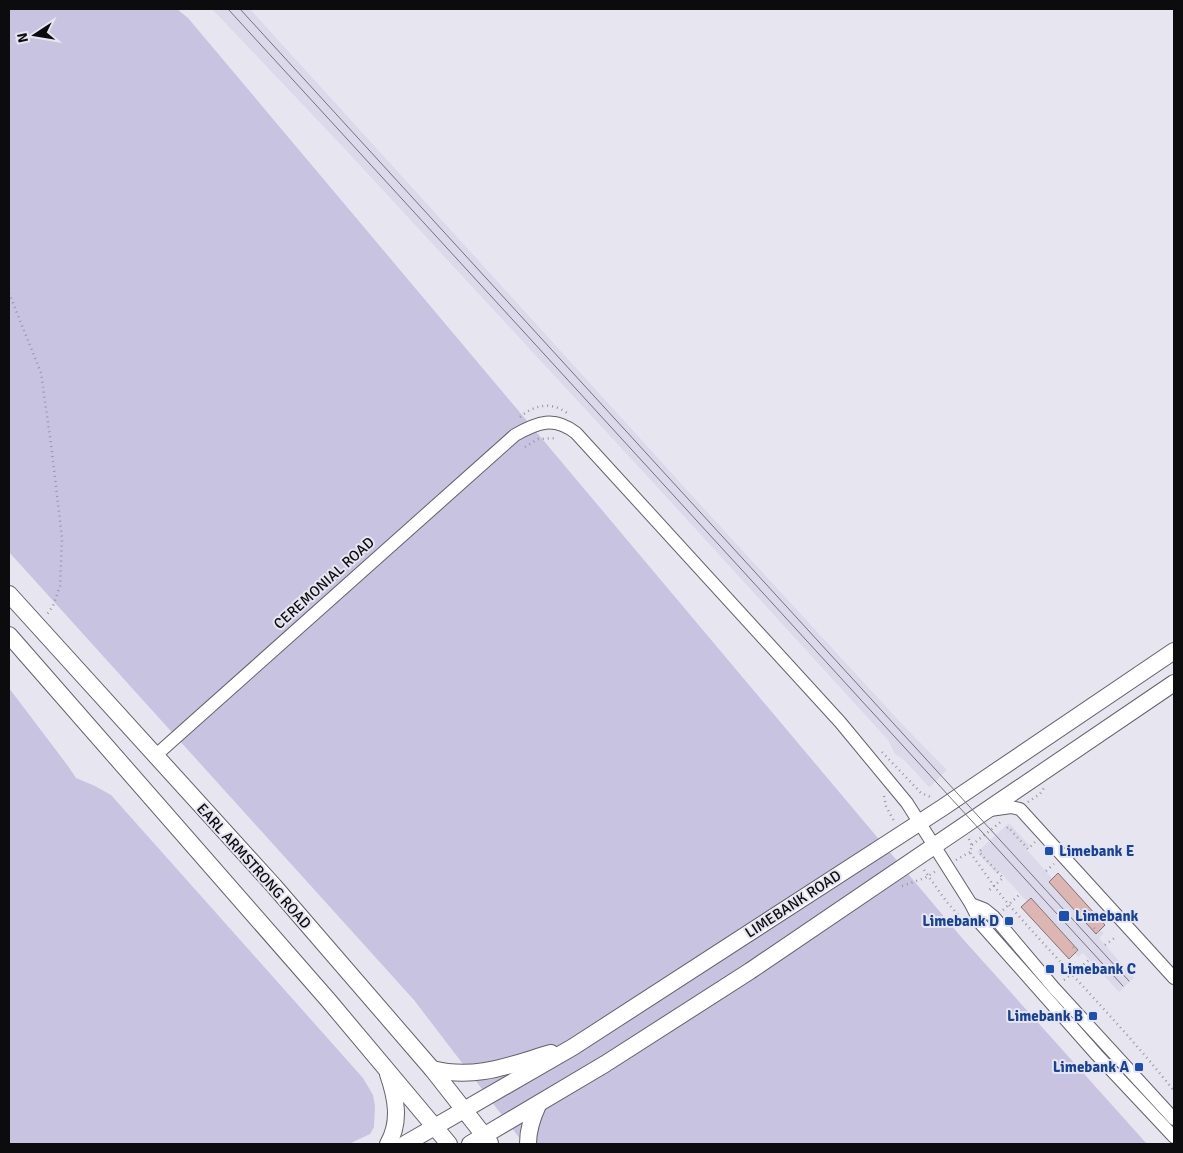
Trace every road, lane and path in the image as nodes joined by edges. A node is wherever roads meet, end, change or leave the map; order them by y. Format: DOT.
graph roads {
  1 [pos="9,293"];
  2 [pos="9,594"];
  3 [pos="38,628"];
  4 [pos="9,635"];
  5 [pos="1174,651"];
  6 [pos="1174,683"];
  7 [pos="155,756"];
  8 [pos="1019,808"];
  9 [pos="983,812"];
  10 [pos="920,822"];
  11 [pos="1007,828"];
  12 [pos="971,841"];
  13 [pos="1035,842"];
  14 [pos="935,846"];
  15 [pos="972,846"];
  16 [pos="980,850"];
  17 [pos="970,852"];
  18 [pos="965,854"];
  19 [pos="1054,864"];
  20 [pos="921,865"];
  21 [pos="1046,871"];
  22 [pos="932,880"];
  23 [pos="994,885"];
  24 [pos="988,892"];
  25 [pos="1020,894"];
  26 [pos="971,904"];
  27 [pos="1009,905"];
  28 [pos="1003,910"];
  29 [pos="1094,928"];
  30 [pos="1099,933"];
  31 [pos="1117,936"];
  32 [pos="1105,945"];
  33 [pos="1073,947"];
  34 [pos="1078,952"];
  35 [pos="1089,960"];
  36 [pos="1072,973"];
  37 [pos="1174,978"];
  38 [pos="1064,980"];
  39 [pos="573,1047"];
  40 [pos="386,1067"];
  41 [pos="432,1069"];
  42 [pos="1174,1091"];
  43 [pos="538,1105"];
  44 [pos="464,1110"];
  45 [pos="1174,1119"];
  46 [pos="436,1127"];
  47 [pos="1174,1137"];
  48 [pos="488,1140"];
  49 [pos="388,1144"];
  50 [pos="405,1144"];
  51 [pos="449,1144"];
  52 [pos="470,1144"];
  53 [pos="528,1144"];
  1 -- 3 [label="path"];
  2 -- 3 [label="main road, EARL ARMSTRONG ROAD"];
  3 -- 7 [label="main road, EARL ARMSTRONG ROAD"];
  4 -- 40 [label="main road"];
  5 -- 10 [label="main road, LIMEBANK ROAD"];
  6 -- 9 [label="main road, LIMEBANK ROAD"];
  7 -- 10 [label="lane, CEREMONIAL ROAD"];
  7 -- 41 [label="main road, EARL ARMSTRONG ROAD"];
  8 -- 9 [label="lane"];
  8 -- 15 [label="path"];
  8 -- 37 [label="lane"];
  9 -- 14 [label="main road, LIMEBANK ROAD"];
  10 -- 14 [label="lane, CEREMONIAL ROAD"];
  10 -- 39 [label="main road, LIMEBANK ROAD"];
  11 -- 13 [label="path"];
  12 -- 15 [label="path"];
  14 -- 26 [label="lane, CEREMONIAL ROAD"];
  14 -- 43 [label="main road, LIMEBANK ROAD"];
  15 -- 17 [label="path"];
  16 -- 23 [label="path"];
  17 -- 18 [label="path"];
  17 -- 23 [label="path"];
  19 -- 21 [label="path"];
  20 -- 22 [label="path"];
  23 -- 24 [label="path"];
  23 -- 27 [label="path"];
  25 -- 27 [label="path"];
  26 -- 45 [label="lane"];
  26 -- 47 [label="lane, CEREMONIAL ROAD"];
  27 -- 28 [label="path"];
  27 -- 36 [label="path"];
  29 -- 30 [label="path"];
  31 -- 32 [label="path"];
  33 -- 34 [label="path"];
  35 -- 36 [label="path"];
  36 -- 38 [label="path"];
  36 -- 42 [label="path"];
  39 -- 41 [label="main road"];
  39 -- 44 [label="main road, LIMEBANK ROAD"];
  40 -- 46 [label="main road"];
  40 -- 49 [label="main road"];
  41 -- 44 [label="main road, EARL ARMSTRONG ROAD"];
  43 -- 48 [label="main road, LIMEBANK ROAD"];
  43 -- 53 [label="main road"];
  44 -- 46 [label="main road, LIMEBANK ROAD"];
  44 -- 48 [label="main road, EARL ARMSTRONG ROAD"];
  46 -- 50 [label="main road, LIMEBANK ROAD"];
  46 -- 51 [label="main road"];
  48 -- 52 [label="main road, LIMEBANK ROAD"];
}
